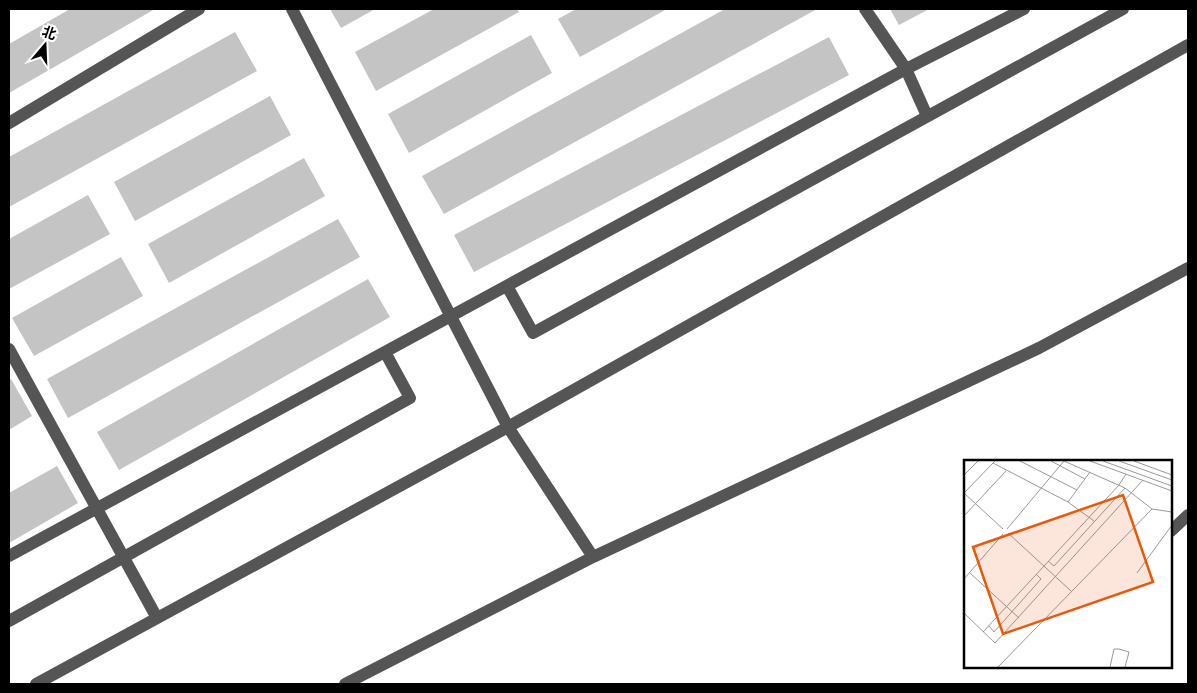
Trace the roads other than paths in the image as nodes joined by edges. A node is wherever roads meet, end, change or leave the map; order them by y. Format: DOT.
graph roads {
  1 [pos="199,9"];
  2 [pos="292,9"];
  3 [pos="865,9"];
  4 [pos="1024,9"];
  5 [pos="1123,9"];
  6 [pos="1188,45"];
  7 [pos="906,69"];
  8 [pos="927,116"];
  9 [pos="9,123"];
  10 [pos="1188,268"];
  11 [pos="506,286"];
  12 [pos="450,316"];
  13 [pos="9,349"];
  14 [pos="385,352"];
  15 [pos="508,427"];
  16 [pos="96,508"];
  17 [pos="1188,515"];
  18 [pos="1172,530"];
  19 [pos="9,556"];
  20 [pos="593,557"];
  21 [pos="123,558"];
  22 [pos="157,618"];
  23 [pos="9,621"];
  24 [pos="36,684"];
  25 [pos="345,684"];
  1 -- 9 [label="street"];
  2 -- 12 [label="street"];
  3 -- 7 [label="street"];
  4 -- 7 [label="street"];
  5 -- 8 [label="street"];
  6 -- 15 [label="street"];
  7 -- 8 [label="street"];
  7 -- 11 [label="street"];
  8 -- 11 [label="street"];
  10 -- 20 [label="street"];
  11 -- 12 [label="street"];
  12 -- 14 [label="street"];
  12 -- 15 [label="street"];
  13 -- 16 [label="street"];
  14 -- 16 [label="street"];
  14 -- 21 [label="street"];
  15 -- 20 [label="street"];
  15 -- 22 [label="street"];
  16 -- 19 [label="street"];
  16 -- 21 [label="street"];
  17 -- 18 [label="street"];
  20 -- 25 [label="street"];
  21 -- 22 [label="street"];
  21 -- 23 [label="street"];
  22 -- 24 [label="street"];
}
